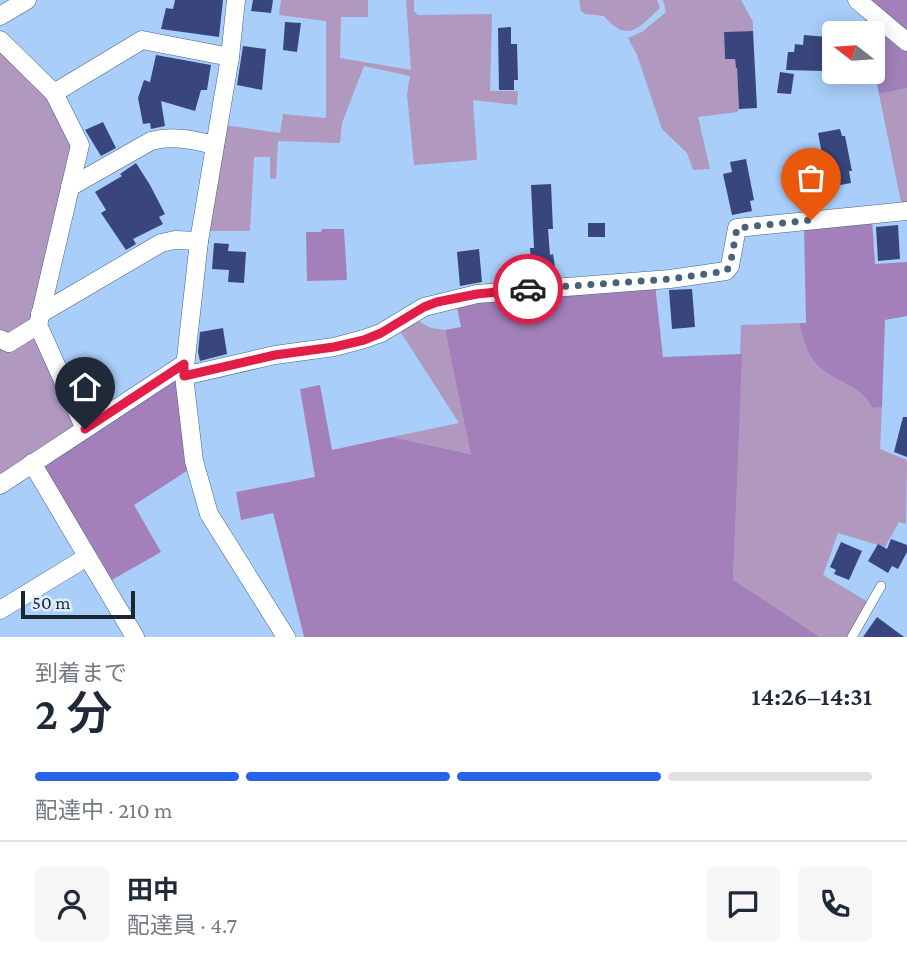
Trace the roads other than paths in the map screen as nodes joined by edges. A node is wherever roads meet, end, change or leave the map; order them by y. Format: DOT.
graph roads {
  1 [pos="27,0"];
  2 [pos="236,0"];
  3 [pos="857,0"];
  4 [pos="0,16"];
  5 [pos="0,40"];
  6 [pos="907,42"];
  7 [pos="230,57"];
  8 [pos="54,93"];
  9 [pos="215,145"];
  10 [pos="70,187"];
  11 [pos="907,211"];
  12 [pos="199,241"];
  13 [pos="39,319"];
  14 [pos="0,339"];
  15 [pos="184,370"];
  16 [pos="85,429"];
  17 [pos="32,463"];
  18 [pos="0,485"];
  19 [pos="87,557"];
  20 [pos="881,586"];
  21 [pos="0,610"];
  22 [pos="135,637"];
  23 [pos="286,637"];
  24 [pos="852,637"];
  1 -- 4 [label="street"];
  2 -- 7 [label="street"];
  3 -- 6 [label="street"];
  5 -- 8 [label="street"];
  7 -- 8 [label="street"];
  7 -- 9 [label="street"];
  8 -- 10 [label="street"];
  9 -- 10 [label="street"];
  9 -- 12 [label="street"];
  10 -- 13 [label="street"];
  11 -- 15 [label="street"];
  12 -- 13 [label="street"];
  12 -- 15 [label="street"];
  13 -- 14 [label="street"];
  13 -- 16 [label="street"];
  15 -- 16 [label="street"];
  15 -- 23 [label="street"];
  16 -- 17 [label="street"];
  17 -- 18 [label="street"];
  17 -- 19 [label="street"];
  19 -- 21 [label="street"];
  19 -- 22 [label="street"];
  20 -- 24 [label="lane"];
}
